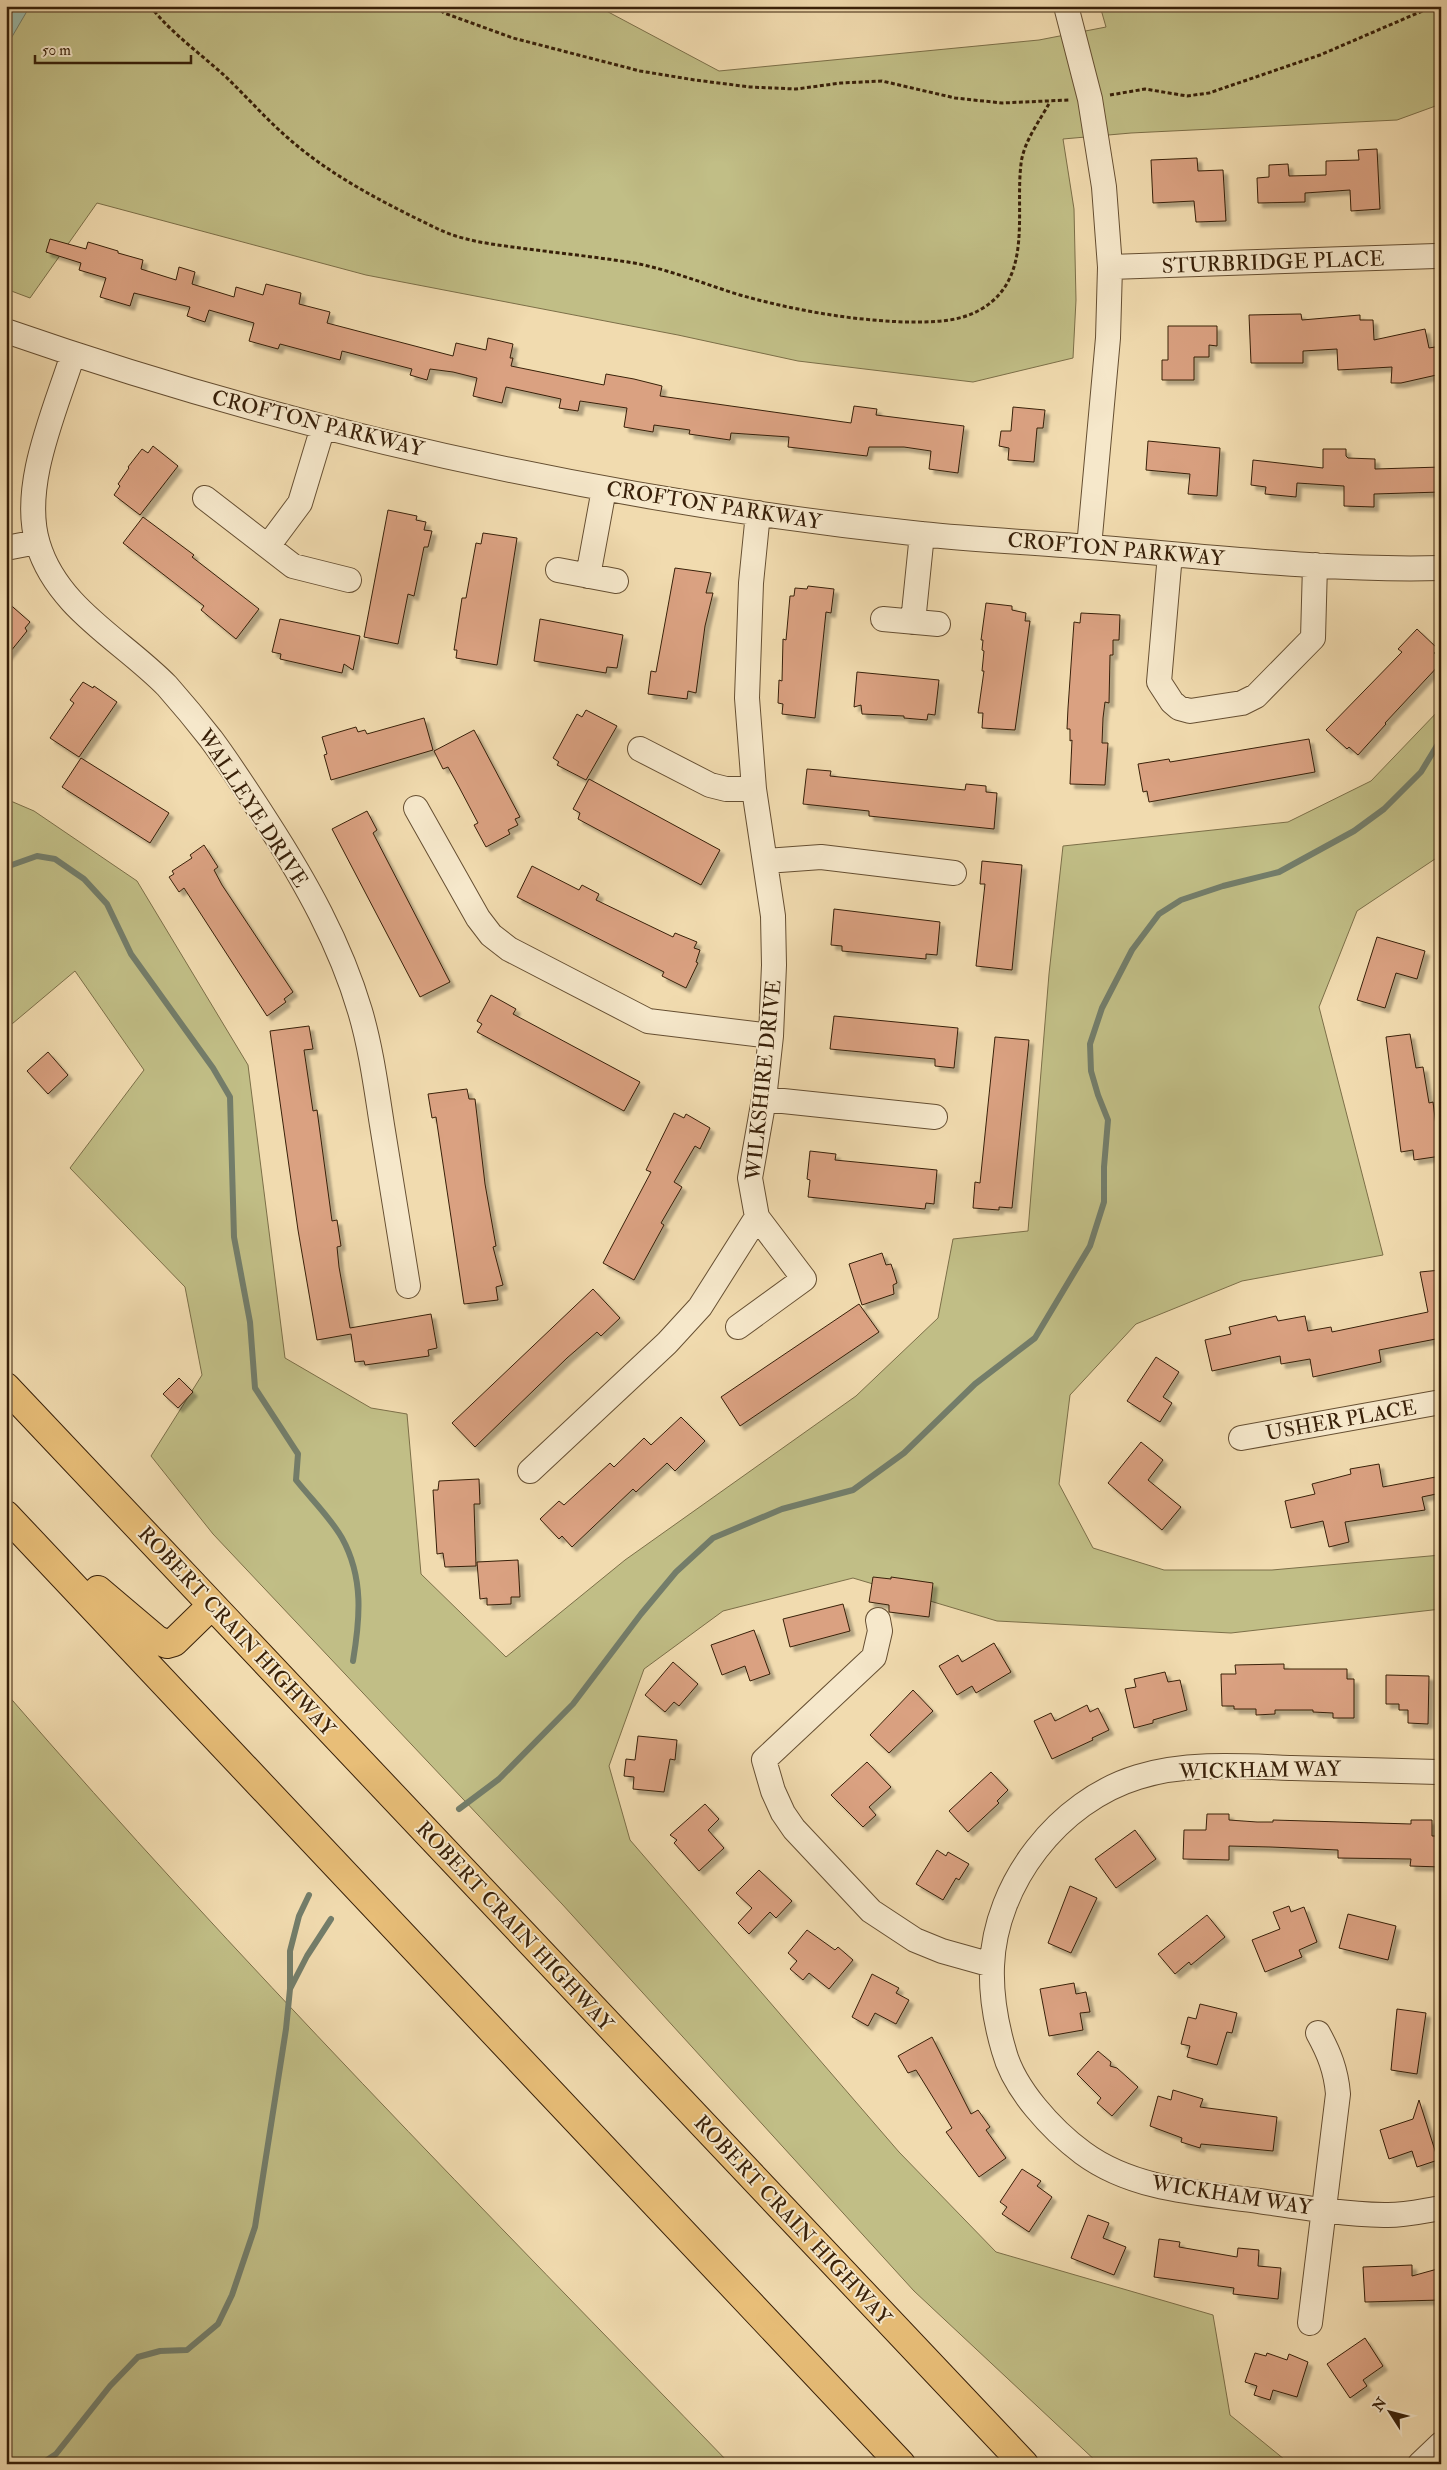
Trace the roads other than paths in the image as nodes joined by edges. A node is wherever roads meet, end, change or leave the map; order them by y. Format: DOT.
graph roads {
  1 [pos="1066,6"];
  2 [pos="1436,256"];
  3 [pos="1110,268"];
  4 [pos="6,331"];
  5 [pos="73,354"];
  6 [pos="323,427"];
  7 [pos="604,488"];
  8 [pos="205,498"];
  9 [pos="758,513"];
  10 [pos="922,534"];
  11 [pos="37,542"];
  12 [pos="268,546"];
  13 [pos="1089,547"];
  14 [pos="6,548"];
  15 [pos="1170,554"];
  16 [pos="1315,565"];
  17 [pos="1441,568"];
  18 [pos="558,570"];
  19 [pos="588,576"];
  20 [pos="349,580"];
  21 [pos="616,581"];
  22 [pos="883,619"];
  23 [pos="913,622"];
  24 [pos="938,624"];
  25 [pos="640,749"];
  26 [pos="754,788"];
  27 [pos="416,808"];
  28 [pos="766,861"];
  29 [pos="954,873"];
  30 [pos="771,1036"];
  31 [pos="764,1099"];
  32 [pos="935,1117"];
  33 [pos="757,1217"];
  34 [pos="408,1286"];
  35 [pos="738,1327"];
  36 [pos="6,1388"];
  37 [pos="1441,1402"];
  38 [pos="1241,1438"];
  39 [pos="530,1471"];
  40 [pos="6,1514"];
  41 [pos="212,1606"];
  42 [pos="878,1620"];
  43 [pos="1441,1772"];
  44 [pos="992,1965"];
  45 [pos="1318,2032"];
  46 [pos="1441,2208"];
  47 [pos="1324,2210"];
  48 [pos="1310,2323"];
  49 [pos="1441,2444"];
  50 [pos="901,2464"];
  51 [pos="1024,2464"];
  52 [pos="1420,2464"];
  1 -- 3 [label="street"];
  2 -- 3 [label="street, STURBRIDGE PLACE"];
  3 -- 13 [label="street"];
  4 -- 5 [label="street, CROFTON PARKWAY"];
  5 -- 6 [label="street, CROFTON PARKWAY"];
  5 -- 11 [label="street, WALLEYE DRIVE"];
  6 -- 7 [label="street, CROFTON PARKWAY"];
  6 -- 12 [label="street"];
  7 -- 9 [label="street, CROFTON PARKWAY"];
  7 -- 19 [label="street"];
  8 -- 12 [label="street"];
  9 -- 10 [label="street, CROFTON PARKWAY"];
  9 -- 26 [label="street, WILKSHIRE DRIVE"];
  10 -- 13 [label="street, CROFTON PARKWAY"];
  10 -- 23 [label="street"];
  11 -- 14 [label="street"];
  11 -- 34 [label="street, WALLEYE DRIVE"];
  12 -- 20 [label="street"];
  13 -- 15 [label="street, CROFTON PARKWAY"];
  15 -- 16 [label="street, CROFTON PARKWAY"];
  15 -- 16 [label="street"];
  16 -- 17 [label="street, CROFTON PARKWAY"];
  18 -- 19 [label="street"];
  19 -- 21 [label="street"];
  22 -- 23 [label="street"];
  23 -- 24 [label="street"];
  25 -- 26 [label="street"];
  26 -- 28 [label="street, WILKSHIRE DRIVE"];
  27 -- 30 [label="street"];
  28 -- 29 [label="street"];
  28 -- 30 [label="street, WILKSHIRE DRIVE"];
  30 -- 31 [label="street, WILKSHIRE DRIVE"];
  31 -- 32 [label="street"];
  31 -- 33 [label="street, WILKSHIRE DRIVE"];
  33 -- 35 [label="street"];
  33 -- 39 [label="street"];
  36 -- 41 [label="highway, ROBERT CRAIN HIGHWAY"];
  37 -- 38 [label="street, USHER PLACE"];
  40 -- 41 [label="highway"];
  40 -- 50 [label="highway"];
  41 -- 51 [label="highway, ROBERT CRAIN HIGHWAY"];
  42 -- 44 [label="street"];
  43 -- 44 [label="street, WICKHAM WAY"];
  44 -- 47 [label="street, WICKHAM WAY"];
  45 -- 47 [label="street"];
  46 -- 47 [label="street, WICKHAM WAY"];
  47 -- 48 [label="street"];
  49 -- 52 [label="street"];
}
